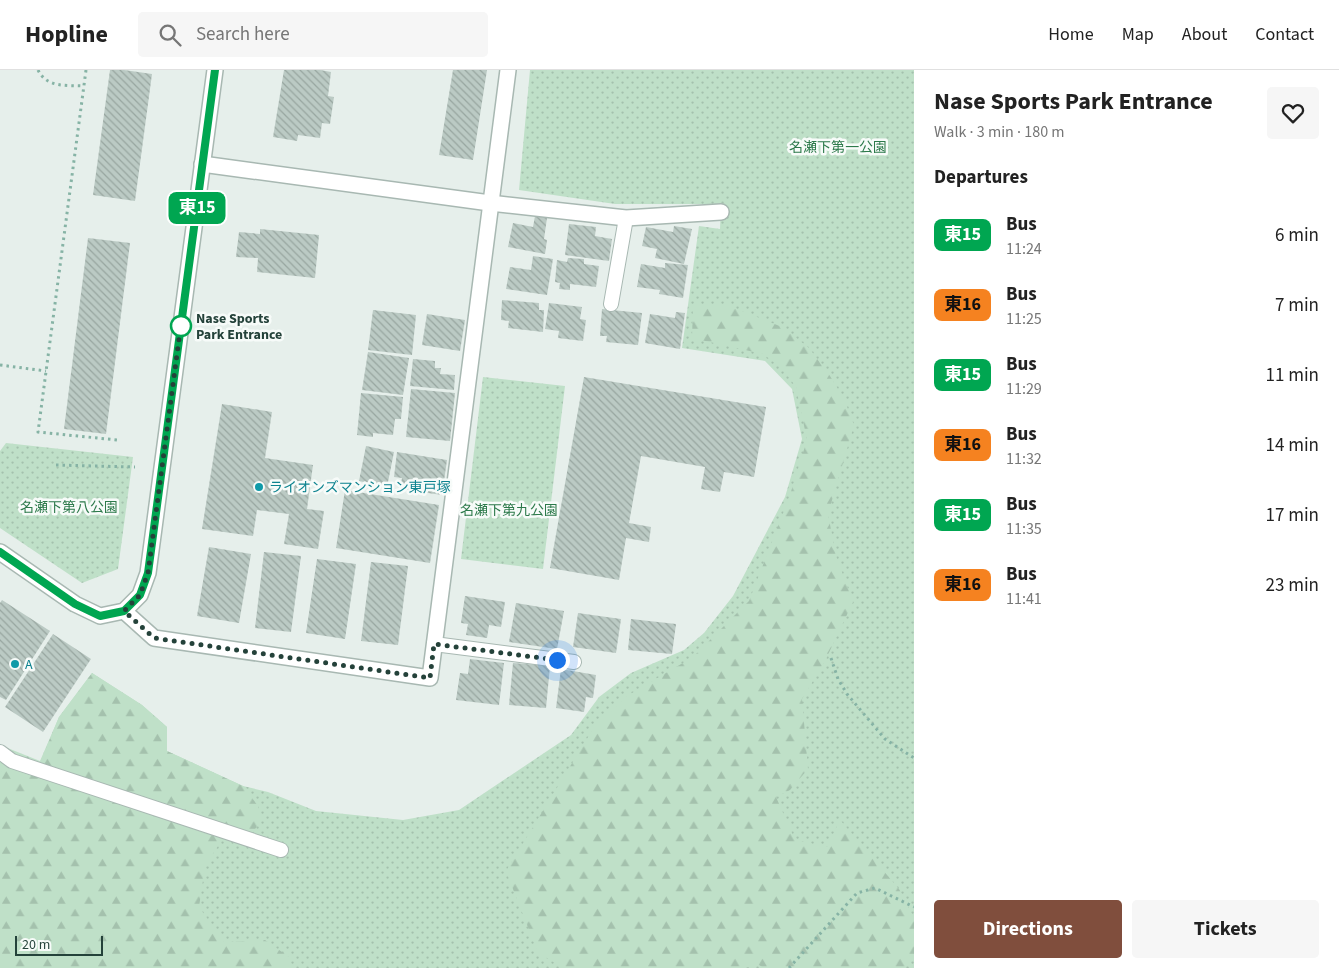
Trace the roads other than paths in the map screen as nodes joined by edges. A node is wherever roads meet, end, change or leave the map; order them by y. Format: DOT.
graph roads {
  1 [pos="215,70"];
  2 [pos="508,70"];
  3 [pos="202,164"];
  4 [pos="490,203"];
  5 [pos="721,212"];
  6 [pos="626,218"];
  7 [pos="611,304"];
  8 [pos="0,552"];
  9 [pos="124,611"];
  10 [pos="434,644"];
  11 [pos="574,662"];
  12 [pos="0,752"];
  13 [pos="281,850"];
  1 -- 3 [label="street"];
  2 -- 4 [label="street"];
  3 -- 4 [label="street"];
  3 -- 9 [label="street"];
  4 -- 6 [label="street"];
  4 -- 10 [label="street"];
  5 -- 6 [label="street"];
  6 -- 7 [label="lane"];
  8 -- 9 [label="street"];
  9 -- 10 [label="street"];
  10 -- 11 [label="lane"];
  12 -- 13 [label="lane"];
}
